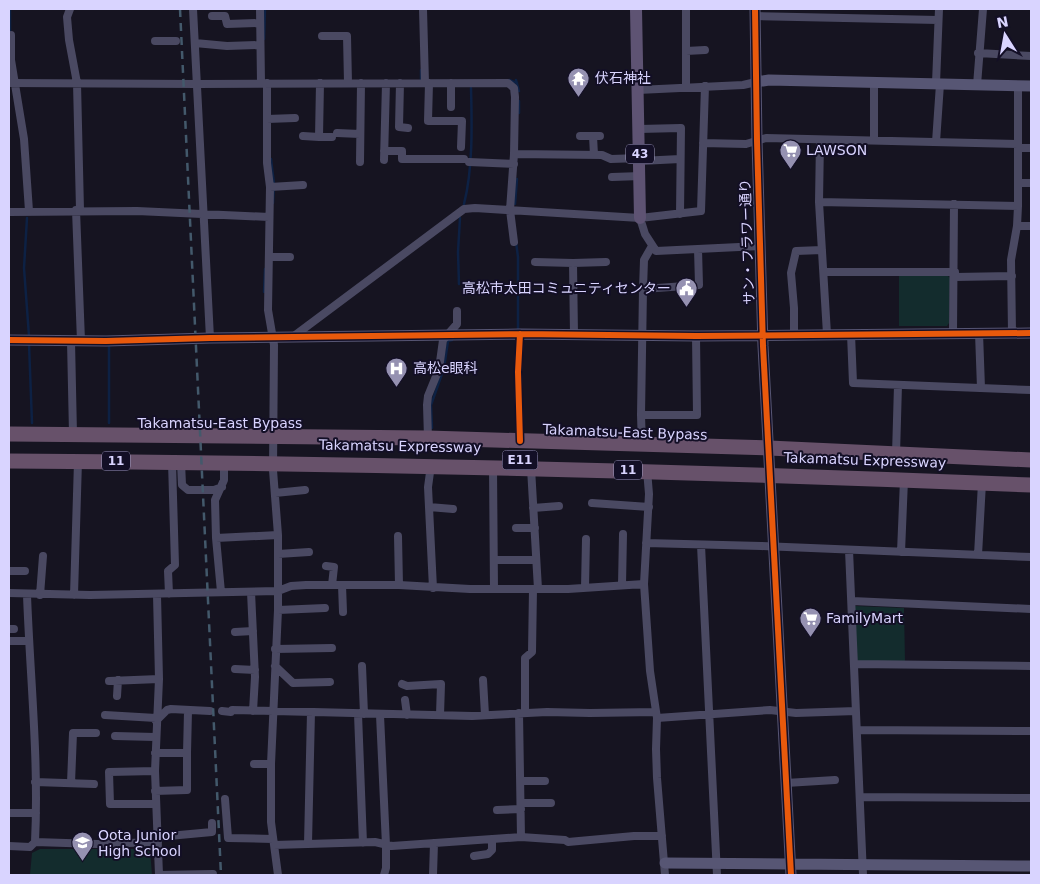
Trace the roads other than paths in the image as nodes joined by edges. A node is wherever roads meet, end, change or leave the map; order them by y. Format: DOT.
graph roads {
  1 [pos="70,9"];
  2 [pos="193,9"];
  3 [pos="260,9"];
  4 [pos="423,9"];
  5 [pos="636,9"];
  6 [pos="686,9"];
  7 [pos="939,9"];
  8 [pos="983,9"];
  9 [pos="755,12"];
  10 [pos="212,16"];
  11 [pos="938,20"];
  12 [pos="260,23"];
  13 [pos="12,34"];
  14 [pos="322,36"];
  15 [pos="155,41"];
  16 [pos="176,41"];
  17 [pos="195,43"];
  18 [pos="260,45"];
  19 [pos="705,50"];
  20 [pos="686,51"];
  21 [pos="978,53"];
  22 [pos="1031,56"];
  23 [pos="756,82"];
  24 [pos="874,82"];
  25 [pos="12,83"];
  26 [pos="78,83"];
  27 [pos="264,83"];
  28 [pos="320,83"];
  29 [pos="348,83"];
  30 [pos="361,83"];
  31 [pos="386,83"];
  32 [pos="400,83"];
  33 [pos="427,83"];
  34 [pos="452,83"];
  35 [pos="197,84"];
  36 [pos="938,84"];
  37 [pos="977,85"];
  38 [pos="705,86"];
  39 [pos="1018,86"];
  40 [pos="1031,86"];
  41 [pos="686,87"];
  42 [pos="638,90"];
  43 [pos="451,108"];
  44 [pos="295,118"];
  45 [pos="267,119"];
  46 [pos="408,128"];
  47 [pos="639,129"];
  48 [pos="360,134"];
  49 [pos="303,136"];
  50 [pos="319,136"];
  51 [pos="580,136"];
  52 [pos="820,140"];
  53 [pos="874,140"];
  54 [pos="756,141"];
  55 [pos="936,142"];
  56 [pos="703,143"];
  57 [pos="1017,146"];
  58 [pos="461,147"];
  59 [pos="1031,148"];
  60 [pos="384,151"];
  61 [pos="514,154"];
  62 [pos="594,155"];
  63 [pos="680,159"];
  64 [pos="384,160"];
  65 [pos="640,160"];
  66 [pos="360,162"];
  67 [pos="514,164"];
  68 [pos="641,176"];
  69 [pos="612,177"];
  70 [pos="1018,183"];
  71 [pos="1031,183"];
  72 [pos="303,185"];
  73 [pos="270,188"];
  74 [pos="819,202"];
  75 [pos="954,204"];
  76 [pos="1018,206"];
  77 [pos="78,210"];
  78 [pos="510,210"];
  79 [pos="29,211"];
  80 [pos="9,212"];
  81 [pos="203,213"];
  82 [pos="680,214"];
  83 [pos="269,217"];
  84 [pos="640,218"];
  85 [pos="1017,226"];
  86 [pos="1031,226"];
  87 [pos="514,242"];
  88 [pos="652,246"];
  89 [pos="760,246"];
  90 [pos="698,249"];
  91 [pos="822,250"];
  92 [pos="269,257"];
  93 [pos="290,257"];
  94 [pos="535,262"];
  95 [pos="606,262"];
  96 [pos="573,263"];
  97 [pos="824,272"];
  98 [pos="955,274"];
  99 [pos="1012,276"];
  100 [pos="643,289"];
  101 [pos="458,311"];
  102 [pos="953,333"];
  103 [pos="979,333"];
  104 [pos="1012,333"];
  105 [pos="1031,333"];
  106 [pos="520,334"];
  107 [pos="827,334"];
  108 [pos="851,334"];
  109 [pos="574,335"];
  110 [pos="642,335"];
  111 [pos="762,335"];
  112 [pos="794,335"];
  113 [pos="446,336"];
  114 [pos="696,336"];
  115 [pos="293,337"];
  116 [pos="210,338"];
  117 [pos="273,338"];
  118 [pos="9,340"];
  119 [pos="76,341"];
  120 [pos="898,385"];
  121 [pos="981,388"];
  122 [pos="1031,390"];
  123 [pos="641,415"];
  124 [pos="9,434"];
  125 [pos="73,434"];
  126 [pos="274,436"];
  127 [pos="428,438"];
  128 [pos="9,441"];
  129 [pos="520,441"];
  130 [pos="642,445"];
  131 [pos="769,448"];
  132 [pos="9,452"];
  133 [pos="896,454"];
  134 [pos="1031,460"];
  135 [pos="9,461"];
  136 [pos="78,461"];
  137 [pos="176,462"];
  138 [pos="224,462"];
  139 [pos="274,462"];
  140 [pos="431,465"];
  141 [pos="493,467"];
  142 [pos="1031,467"];
  143 [pos="531,468"];
  144 [pos="647,470"];
  145 [pos="770,475"];
  146 [pos="1031,478"];
  147 [pos="904,480"];
  148 [pos="982,483"];
  149 [pos="1031,485"];
  150 [pos="222,487"];
  151 [pos="304,490"];
  152 [pos="275,493"];
  153 [pos="592,503"];
  154 [pos="559,506"];
  155 [pos="649,507"];
  156 [pos="430,508"];
  157 [pos="534,508"];
  158 [pos="453,509"];
  159 [pos="516,528"];
  160 [pos="535,528"];
  161 [pos="278,534"];
  162 [pos="623,534"];
  163 [pos="398,536"];
  164 [pos="216,538"];
  165 [pos="586,538"];
  166 [pos="646,543"];
  167 [pos="701,545"];
  168 [pos="773,546"];
  169 [pos="849,550"];
  170 [pos="309,552"];
  171 [pos="901,552"];
  172 [pos="278,554"];
  173 [pos="978,554"];
  174 [pos="43,556"];
  175 [pos="1031,557"];
  176 [pos="494,560"];
  177 [pos="536,560"];
  178 [pos="326,566"];
  179 [pos="9,571"];
  180 [pos="26,571"];
  181 [pos="332,584"];
  182 [pos="644,584"];
  183 [pos="342,585"];
  184 [pos="399,585"];
  185 [pos="622,586"];
  186 [pos="433,588"];
  187 [pos="585,588"];
  188 [pos="494,589"];
  189 [pos="535,589"];
  190 [pos="278,591"];
  191 [pos="221,592"];
  192 [pos="251,592"];
  193 [pos="9,594"];
  194 [pos="169,594"];
  195 [pos="27,595"];
  196 [pos="40,595"];
  197 [pos="74,595"];
  198 [pos="157,595"];
  199 [pos="852,602"];
  200 [pos="1031,609"];
  201 [pos="278,610"];
  202 [pos="321,611"];
  203 [pos="343,612"];
  204 [pos="253,631"];
  205 [pos="235,632"];
  206 [pos="9,641"];
  207 [pos="28,641"];
  208 [pos="332,648"];
  209 [pos="275,649"];
  210 [pos="854,664"];
  211 [pos="275,666"];
  212 [pos="362,666"];
  213 [pos="1031,666"];
  214 [pos="234,669"];
  215 [pos="255,670"];
  216 [pos="159,679"];
  217 [pos="109,680"];
  218 [pos="118,680"];
  219 [pos="483,680"];
  220 [pos="330,682"];
  221 [pos="402,684"];
  222 [pos="117,696"];
  223 [pos="405,700"];
  224 [pos="188,710"];
  225 [pos="253,710"];
  226 [pos="210,711"];
  227 [pos="222,711"];
  228 [pos="856,711"];
  229 [pos="273,712"];
  230 [pos="310,712"];
  231 [pos="783,712"];
  232 [pos="522,713"];
  233 [pos="361,714"];
  234 [pos="380,714"];
  235 [pos="104,715"];
  236 [pos="407,715"];
  237 [pos="440,715"];
  238 [pos="484,715"];
  239 [pos="656,715"];
  240 [pos="709,715"];
  241 [pos="156,720"];
  242 [pos="857,730"];
  243 [pos="1031,731"];
  244 [pos="96,733"];
  245 [pos="114,736"];
  246 [pos="155,737"];
  247 [pos="155,753"];
  248 [pos="188,753"];
  249 [pos="254,764"];
  250 [pos="271,764"];
  251 [pos="154,771"];
  252 [pos="835,780"];
  253 [pos="545,781"];
  254 [pos="36,782"];
  255 [pos="521,782"];
  256 [pos="70,783"];
  257 [pos="786,783"];
  258 [pos="94,784"];
  259 [pos="156,791"];
  260 [pos="860,797"];
  261 [pos="1031,798"];
  262 [pos="225,799"];
  263 [pos="551,803"];
  264 [pos="156,804"];
  265 [pos="521,806"];
  266 [pos="497,810"];
  267 [pos="9,813"];
  268 [pos="36,813"];
  269 [pos="212,823"];
  270 [pos="662,836"];
  271 [pos="521,837"];
  272 [pos="158,839"];
  273 [pos="492,840"];
  274 [pos="35,842"];
  275 [pos="274,842"];
  276 [pos="363,843"];
  277 [pos="434,843"];
  278 [pos="308,844"];
  279 [pos="386,845"];
  280 [pos="9,846"];
  281 [pos="474,856"];
  282 [pos="665,863"];
  283 [pos="1031,866"];
  284 [pos="717,870"];
  285 [pos="791,870"];
  286 [pos="863,870"];
  287 [pos="213,874"];
  288 [pos="159,875"];
  289 [pos="278,875"];
  290 [pos="384,875"];
  291 [pos="433,875"];
  292 [pos="665,875"];
  1 -- 26 [label="street"];
  2 -- 17 [label="street"];
  3 -- 12 [label="street"];
  4 -- 33 [label="street"];
  5 -- 42 [label="main road, 43"];
  6 -- 20 [label="street"];
  7 -- 11 [label="street"];
  8 -- 21 [label="street"];
  9 -- 11 [label="street"];
  9 -- 23 [label="street, サン・フラワー通り"];
  10 -- 12 [label="street"];
  11 -- 36 [label="street"];
  12 -- 18 [label="street"];
  13 -- 25 [label="street"];
  14 -- 29 [label="street"];
  15 -- 16 [label="street"];
  17 -- 18 [label="street"];
  17 -- 35 [label="street"];
  18 -- 27 [label="street"];
  19 -- 20 [label="street"];
  20 -- 41 [label="street"];
  21 -- 22 [label="street"];
  21 -- 37 [label="street"];
  23 -- 24 [label="street"];
  23 -- 38 [label="street"];
  23 -- 54 [label="street, サン・フラワー通り"];
  24 -- 36 [label="street"];
  24 -- 53 [label="street"];
  25 -- 26 [label="street"];
  25 -- 79 [label="street"];
  26 -- 35 [label="street"];
  26 -- 77 [label="street"];
  27 -- 28 [label="street"];
  27 -- 35 [label="street"];
  27 -- 45 [label="street"];
  28 -- 29 [label="street"];
  28 -- 50 [label="street"];
  29 -- 30 [label="street"];
  30 -- 31 [label="street"];
  30 -- 48 [label="street"];
  31 -- 32 [label="street"];
  31 -- 60 [label="street"];
  32 -- 33 [label="street"];
  32 -- 46 [label="street"];
  33 -- 34 [label="street"];
  33 -- 58 [label="street"];
  34 -- 43 [label="street"];
  34 -- 61 [label="street"];
  35 -- 81 [label="street"];
  36 -- 37 [label="street"];
  36 -- 55 [label="street"];
  37 -- 39 [label="street"];
  38 -- 41 [label="street"];
  38 -- 56 [label="street"];
  39 -- 40 [label="street"];
  39 -- 57 [label="street"];
  41 -- 42 [label="street"];
  42 -- 47 [label="main road, 43"];
  44 -- 45 [label="street"];
  45 -- 73 [label="street"];
  47 -- 63 [label="street"];
  47 -- 65 [label="main road, 43"];
  48 -- 50 [label="street"];
  48 -- 66 [label="street"];
  49 -- 50 [label="street"];
  51 -- 62 [label="street"];
  52 -- 53 [label="street"];
  52 -- 54 [label="street"];
  52 -- 74 [label="street"];
  53 -- 55 [label="street"];
  54 -- 56 [label="street"];
  54 -- 89 [label="street, サン・フラワー通り"];
  55 -- 57 [label="street"];
  56 -- 82 [label="street"];
  57 -- 59 [label="street"];
  57 -- 70 [label="street"];
  60 -- 64 [label="street"];
  60 -- 67 [label="street"];
  61 -- 62 [label="street"];
  61 -- 67 [label="street"];
  62 -- 65 [label="street"];
  63 -- 65 [label="street"];
  63 -- 82 [label="street"];
  65 -- 68 [label="main road, 43"];
  67 -- 78 [label="street"];
  68 -- 69 [label="street"];
  68 -- 84 [label="main road, 43"];
  70 -- 71 [label="street"];
  70 -- 76 [label="street"];
  72 -- 73 [label="street"];
  73 -- 83 [label="street"];
  74 -- 75 [label="street"];
  74 -- 91 [label="street"];
  75 -- 76 [label="street"];
  75 -- 98 [label="street"];
  76 -- 85 [label="street"];
  77 -- 79 [label="street"];
  77 -- 81 [label="street"];
  77 -- 119 [label="street"];
  78 -- 84 [label="street"];
  78 -- 87 [label="street"];
  78 -- 115 [label="street"];
  79 -- 80 [label="street"];
  81 -- 83 [label="street"];
  81 -- 116 [label="street"];
  82 -- 84 [label="street"];
  83 -- 92 [label="street"];
  84 -- 88 [label="street"];
  85 -- 86 [label="street"];
  85 -- 99 [label="street"];
  88 -- 90 [label="street"];
  88 -- 100 [label="street"];
  89 -- 90 [label="street"];
  89 -- 111 [label="street, サン・フラワー通り"];
  90 -- 100 [label="street"];
  91 -- 97 [label="street"];
  91 -- 112 [label="street"];
  92 -- 93 [label="street"];
  92 -- 117 [label="street"];
  94 -- 96 [label="street"];
  95 -- 96 [label="street"];
  96 -- 109 [label="street"];
  97 -- 98 [label="street"];
  97 -- 107 [label="street"];
  98 -- 99 [label="street"];
  98 -- 102 [label="street"];
  99 -- 104 [label="street"];
  100 -- 110 [label="street"];
  101 -- 113 [label="street"];
  102 -- 103 [label="street"];
  102 -- 108 [label="street"];
  103 -- 104 [label="street"];
  103 -- 121 [label="street"];
  104 -- 105 [label="street"];
  106 -- 109 [label="street"];
  106 -- 113 [label="street"];
  106 -- 129 [label="street"];
  107 -- 108 [label="street"];
  107 -- 112 [label="street"];
  108 -- 120 [label="street"];
  109 -- 110 [label="street"];
  110 -- 114 [label="street"];
  110 -- 123 [label="street"];
  111 -- 112 [label="street"];
  111 -- 114 [label="street"];
  111 -- 131 [label="street, サン・フラワー通り"];
  113 -- 115 [label="street"];
  113 -- 127 [label="street"];
  114 -- 123 [label="street"];
  115 -- 117 [label="street"];
  116 -- 117 [label="street"];
  116 -- 119 [label="street"];
  117 -- 126 [label="street"];
  118 -- 119 [label="street"];
  119 -- 125 [label="street"];
  120 -- 121 [label="street"];
  120 -- 133 [label="street"];
  121 -- 122 [label="street"];
  123 -- 130 [label="street"];
  124 -- 125 [label="highway, Takamatsu-East Bypass / 11"];
  125 -- 126 [label="highway, Takamatsu-East Bypass / 11"];
  126 -- 127 [label="highway, Takamatsu-East Bypass / 11"];
  126 -- 139 [label="street"];
  127 -- 129 [label="highway, Takamatsu-East Bypass / 11"];
  128 -- 142 [label="highway, Takamatsu Expressway / E11"];
  129 -- 130 [label="highway, Takamatsu-East Bypass / 11"];
  130 -- 131 [label="highway, Takamatsu-East Bypass / 11"];
  131 -- 133 [label="highway, Takamatsu-East Bypass / 11"];
  131 -- 145 [label="street, サン・フラワー通り"];
  132 -- 146 [label="highway, Takamatsu Expressway / E11"];
  133 -- 134 [label="highway, Takamatsu-East Bypass / 11"];
  135 -- 136 [label="highway, 11"];
  136 -- 137 [label="highway, 11"];
  136 -- 197 [label="street"];
  137 -- 138 [label="highway, 11"];
  137 -- 150 [label="street"];
  137 -- 194 [label="street"];
  138 -- 139 [label="highway, 11"];
  138 -- 150 [label="street"];
  139 -- 140 [label="highway, 11"];
  139 -- 152 [label="street"];
  140 -- 141 [label="highway, 11"];
  140 -- 156 [label="street"];
  141 -- 143 [label="highway, 11"];
  141 -- 176 [label="street"];
  143 -- 144 [label="highway, 11"];
  143 -- 157 [label="street"];
  144 -- 145 [label="highway, 11"];
  144 -- 155 [label="street"];
  145 -- 147 [label="highway, 11"];
  145 -- 168 [label="street, サン・フラワー通り"];
  147 -- 148 [label="highway, 11"];
  147 -- 171 [label="street"];
  148 -- 149 [label="highway, 11"];
  148 -- 173 [label="street"];
  150 -- 164 [label="street"];
  151 -- 152 [label="street"];
  152 -- 161 [label="street"];
  153 -- 155 [label="street"];
  154 -- 157 [label="street"];
  155 -- 166 [label="street"];
  156 -- 158 [label="street"];
  156 -- 186 [label="street"];
  157 -- 160 [label="street"];
  159 -- 160 [label="street"];
  160 -- 177 [label="street"];
  161 -- 164 [label="street"];
  161 -- 172 [label="street"];
  162 -- 185 [label="street"];
  163 -- 184 [label="street"];
  164 -- 191 [label="street"];
  165 -- 187 [label="street"];
  166 -- 167 [label="street"];
  166 -- 182 [label="street"];
  167 -- 168 [label="street"];
  167 -- 240 [label="street"];
  168 -- 169 [label="street"];
  168 -- 231 [label="street, サン・フラワー通り"];
  169 -- 171 [label="street"];
  169 -- 199 [label="street"];
  170 -- 172 [label="street"];
  171 -- 173 [label="street"];
  172 -- 190 [label="street"];
  173 -- 175 [label="street"];
  174 -- 196 [label="street"];
  176 -- 177 [label="street"];
  176 -- 188 [label="street"];
  177 -- 189 [label="street"];
  178 -- 181 [label="street"];
  179 -- 180 [label="street"];
  181 -- 183 [label="street"];
  181 -- 190 [label="street"];
  182 -- 185 [label="street"];
  182 -- 239 [label="street"];
  183 -- 184 [label="street"];
  183 -- 203 [label="street"];
  184 -- 186 [label="street"];
  185 -- 187 [label="street"];
  186 -- 188 [label="street"];
  187 -- 189 [label="street"];
  188 -- 189 [label="street"];
  189 -- 232 [label="street"];
  190 -- 192 [label="street"];
  190 -- 201 [label="street"];
  191 -- 192 [label="street"];
  191 -- 194 [label="street"];
  192 -- 204 [label="street"];
  193 -- 195 [label="street"];
  194 -- 198 [label="street"];
  195 -- 196 [label="street"];
  195 -- 207 [label="street"];
  196 -- 197 [label="street"];
  197 -- 198 [label="street"];
  198 -- 216 [label="street"];
  199 -- 200 [label="street"];
  199 -- 210 [label="street"];
  201 -- 202 [label="street"];
  201 -- 209 [label="street"];
  204 -- 205 [label="street"];
  204 -- 215 [label="street"];
  206 -- 207 [label="street"];
  207 -- 254 [label="street"];
  208 -- 209 [label="street"];
  209 -- 211 [label="street"];
  210 -- 213 [label="street"];
  210 -- 228 [label="street"];
  211 -- 220 [label="street"];
  211 -- 229 [label="street"];
  212 -- 233 [label="street"];
  214 -- 215 [label="street"];
  215 -- 225 [label="street"];
  216 -- 218 [label="street"];
  216 -- 241 [label="street"];
  217 -- 218 [label="street"];
  218 -- 222 [label="street"];
  219 -- 238 [label="street"];
  221 -- 237 [label="street"];
  223 -- 236 [label="street"];
  224 -- 226 [label="street"];
  224 -- 241 [label="street"];
  224 -- 248 [label="street"];
  225 -- 227 [label="street"];
  225 -- 229 [label="street"];
  228 -- 231 [label="street"];
  228 -- 242 [label="street"];
  229 -- 230 [label="street"];
  229 -- 250 [label="street"];
  230 -- 233 [label="street"];
  230 -- 278 [label="street"];
  231 -- 240 [label="street"];
  231 -- 257 [label="street, サン・フラワー通り"];
  232 -- 238 [label="street"];
  232 -- 239 [label="street"];
  232 -- 255 [label="street"];
  233 -- 234 [label="street"];
  233 -- 276 [label="street"];
  234 -- 236 [label="street"];
  234 -- 279 [label="street"];
  235 -- 241 [label="street"];
  236 -- 237 [label="street"];
  237 -- 238 [label="street"];
  239 -- 240 [label="street"];
  239 -- 270 [label="street"];
  240 -- 284 [label="street"];
  241 -- 246 [label="street"];
  242 -- 243 [label="street"];
  242 -- 260 [label="street"];
  244 -- 256 [label="street"];
  245 -- 246 [label="street"];
  246 -- 247 [label="street"];
  247 -- 248 [label="street"];
  247 -- 251 [label="street"];
  248 -- 259 [label="street"];
  249 -- 250 [label="street"];
  250 -- 275 [label="street"];
  251 -- 259 [label="street"];
  251 -- 264 [label="street"];
  252 -- 257 [label="street"];
  253 -- 255 [label="street"];
  254 -- 256 [label="street"];
  254 -- 268 [label="street"];
  255 -- 265 [label="street"];
  256 -- 258 [label="street"];
  257 -- 285 [label="street, サン・フラワー通り"];
  259 -- 264 [label="street"];
  260 -- 261 [label="street"];
  260 -- 286 [label="street"];
  262 -- 275 [label="street"];
  263 -- 265 [label="street"];
  264 -- 272 [label="street"];
  265 -- 266 [label="street"];
  265 -- 271 [label="street"];
  267 -- 268 [label="street"];
  268 -- 274 [label="street"];
  269 -- 272 [label="street"];
  270 -- 271 [label="street"];
  270 -- 282 [label="street"];
  271 -- 273 [label="street"];
  272 -- 274 [label="street"];
  272 -- 288 [label="street"];
  273 -- 277 [label="street"];
  273 -- 281 [label="street"];
  274 -- 280 [label="street"];
  275 -- 278 [label="street"];
  275 -- 289 [label="street"];
  276 -- 278 [label="street"];
  276 -- 279 [label="street"];
  277 -- 279 [label="street"];
  277 -- 291 [label="street"];
  279 -- 290 [label="street"];
  282 -- 284 [label="street"];
  282 -- 292 [label="street"];
  283 -- 286 [label="street"];
  284 -- 285 [label="street"];
  285 -- 286 [label="street"];
  287 -- 288 [label="street"];
}
